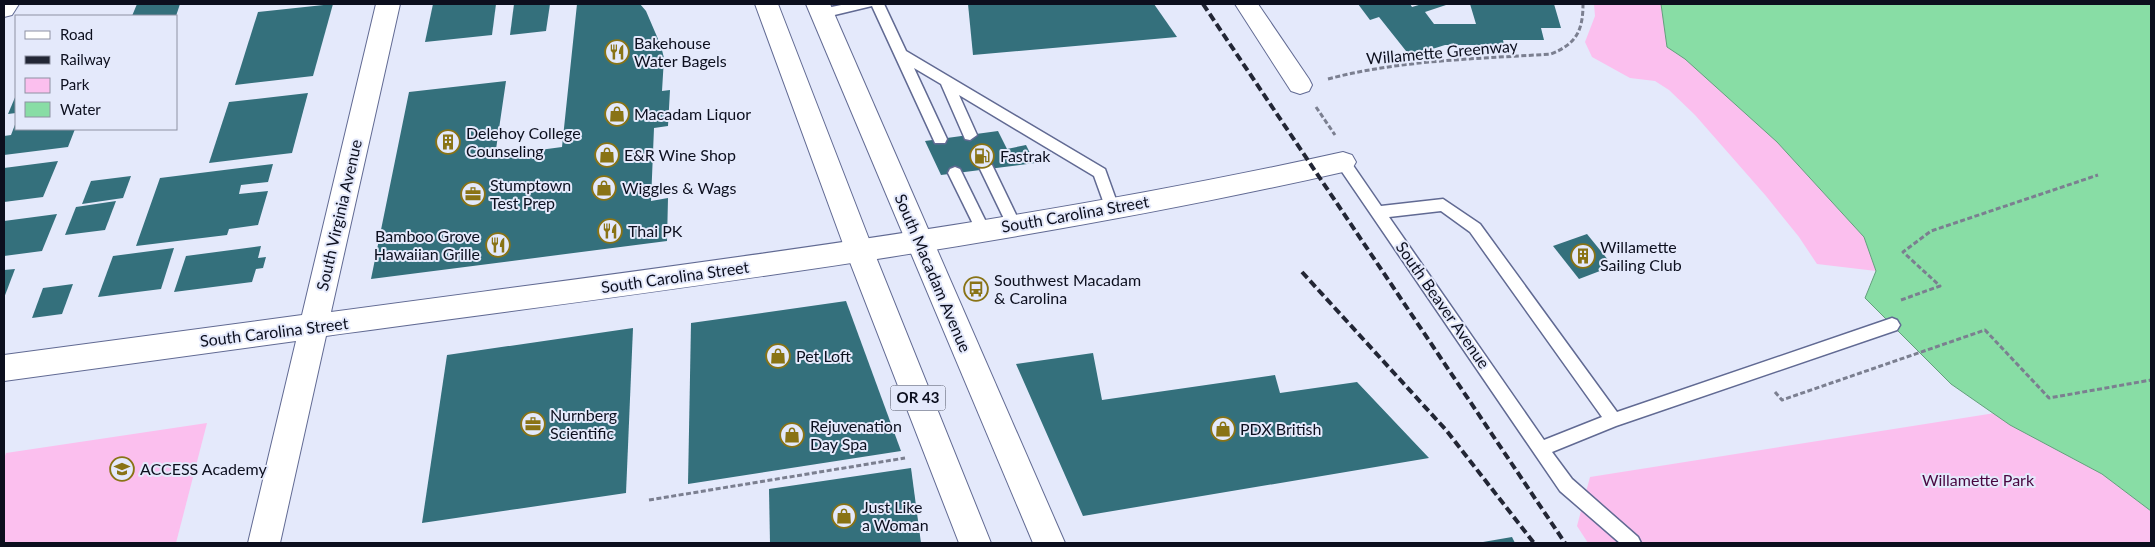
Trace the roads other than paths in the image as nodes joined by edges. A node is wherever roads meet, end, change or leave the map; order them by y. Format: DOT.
graph roads {
  1 [pos="6,4"];
  2 [pos="388,4"];
  3 [pos="766,4"];
  4 [pos="867,4"];
  5 [pos="878,4"];
  6 [pos="1246,4"];
  7 [pos="820,8"];
  8 [pos="4,10"];
  9 [pos="901,54"];
  10 [pos="946,80"];
  11 [pos="1300,85"];
  12 [pos="970,135"];
  13 [pos="940,139"];
  14 [pos="1343,162"];
  15 [pos="987,169"];
  16 [pos="955,173"];
  17 [pos="1112,208"];
  18 [pos="1379,212"];
  19 [pos="1014,225"];
  20 [pos="983,230"];
  21 [pos="920,241"];
  22 [pos="860,252"];
  23 [pos="1892,325"];
  24 [pos="313,327"];
  25 [pos="4,368"];
  26 [pos="1614,420"];
  27 [pos="1542,448"];
  28 [pos="264,543"];
  29 [pos="975,543"];
  30 [pos="1049,543"];
  31 [pos="1632,543"];
  1 -- 8 [label="street"];
  2 -- 24 [label="street, South Virginia Avenue"];
  3 -- 22 [label="street, OR 43"];
  4 -- 7 [label="lane"];
  5 -- 9 [label="lane"];
  6 -- 11 [label="street"];
  7 -- 21 [label="street, South Macadam Avenue"];
  9 -- 10 [label="lane"];
  9 -- 13 [label="lane"];
  10 -- 12 [label="lane"];
  10 -- 17 [label="lane"];
  14 -- 17 [label="street, South Carolina Street"];
  14 -- 18 [label="lane, South Beaver Avenue"];
  15 -- 19 [label="lane"];
  16 -- 20 [label="lane"];
  17 -- 19 [label="street, South Carolina Street"];
  18 -- 26 [label="lane"];
  18 -- 27 [label="lane, South Beaver Avenue"];
  19 -- 20 [label="street, South Carolina Street"];
  20 -- 21 [label="street, South Carolina Street"];
  21 -- 22 [label="street, South Carolina Street"];
  21 -- 30 [label="street, South Macadam Avenue"];
  22 -- 24 [label="street, South Carolina Street"];
  22 -- 29 [label="street, OR 43"];
  23 -- 26 [label="lane"];
  24 -- 25 [label="street, South Carolina Street"];
  24 -- 28 [label="street, South Virginia Avenue"];
  26 -- 27 [label="lane"];
  27 -- 31 [label="lane, South Beaver Avenue"];
}
